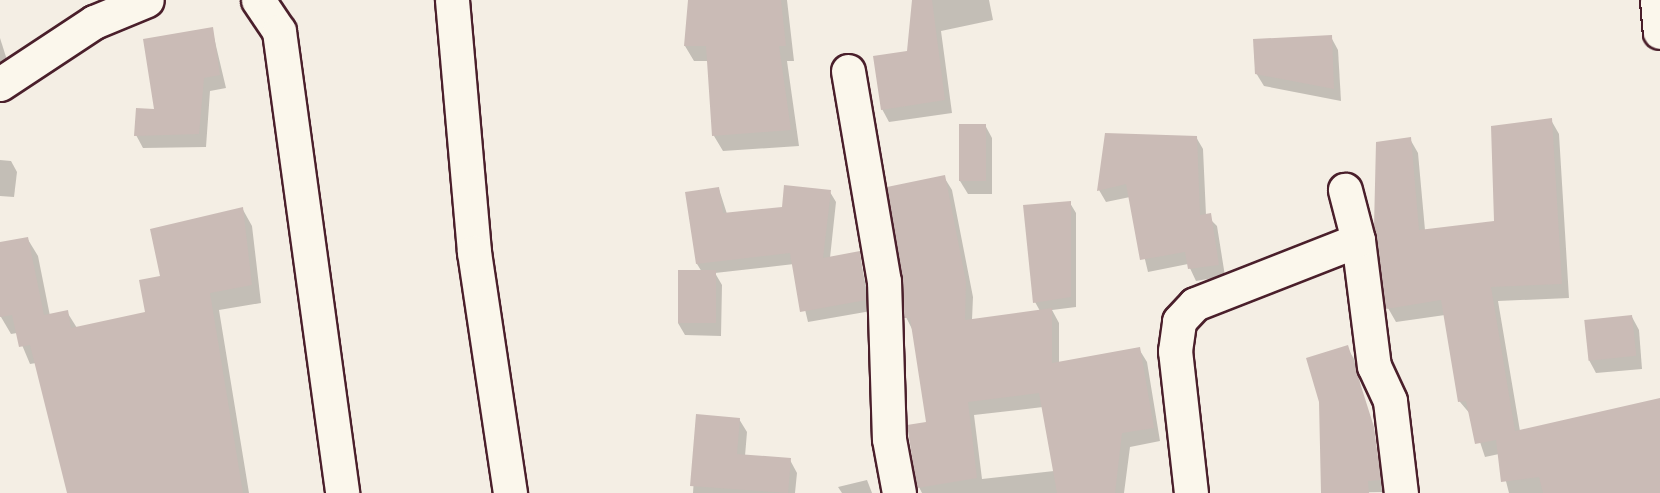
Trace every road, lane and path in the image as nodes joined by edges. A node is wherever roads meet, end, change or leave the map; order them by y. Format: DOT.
graph roads {
  1 [pos="147,0"];
  2 [pos="258,0"];
  3 [pos="452,0"];
  4 [pos="1657,0"];
  5 [pos="1660,32"];
  6 [pos="848,71"];
  7 [pos="0,84"];
  8 [pos="1345,190"];
  9 [pos="1358,240"];
  10 [pos="342,493"];
  11 [pos="510,493"];
  12 [pos="899,493"];
  13 [pos="1191,493"];
  14 [pos="1401,493"];
  1 -- 7 [label="street"];
  2 -- 10 [label="street"];
  3 -- 11 [label="street"];
  4 -- 5 [label="street"];
  6 -- 12 [label="street"];
  8 -- 9 [label="street"];
  9 -- 13 [label="street"];
  9 -- 14 [label="street"];
}
